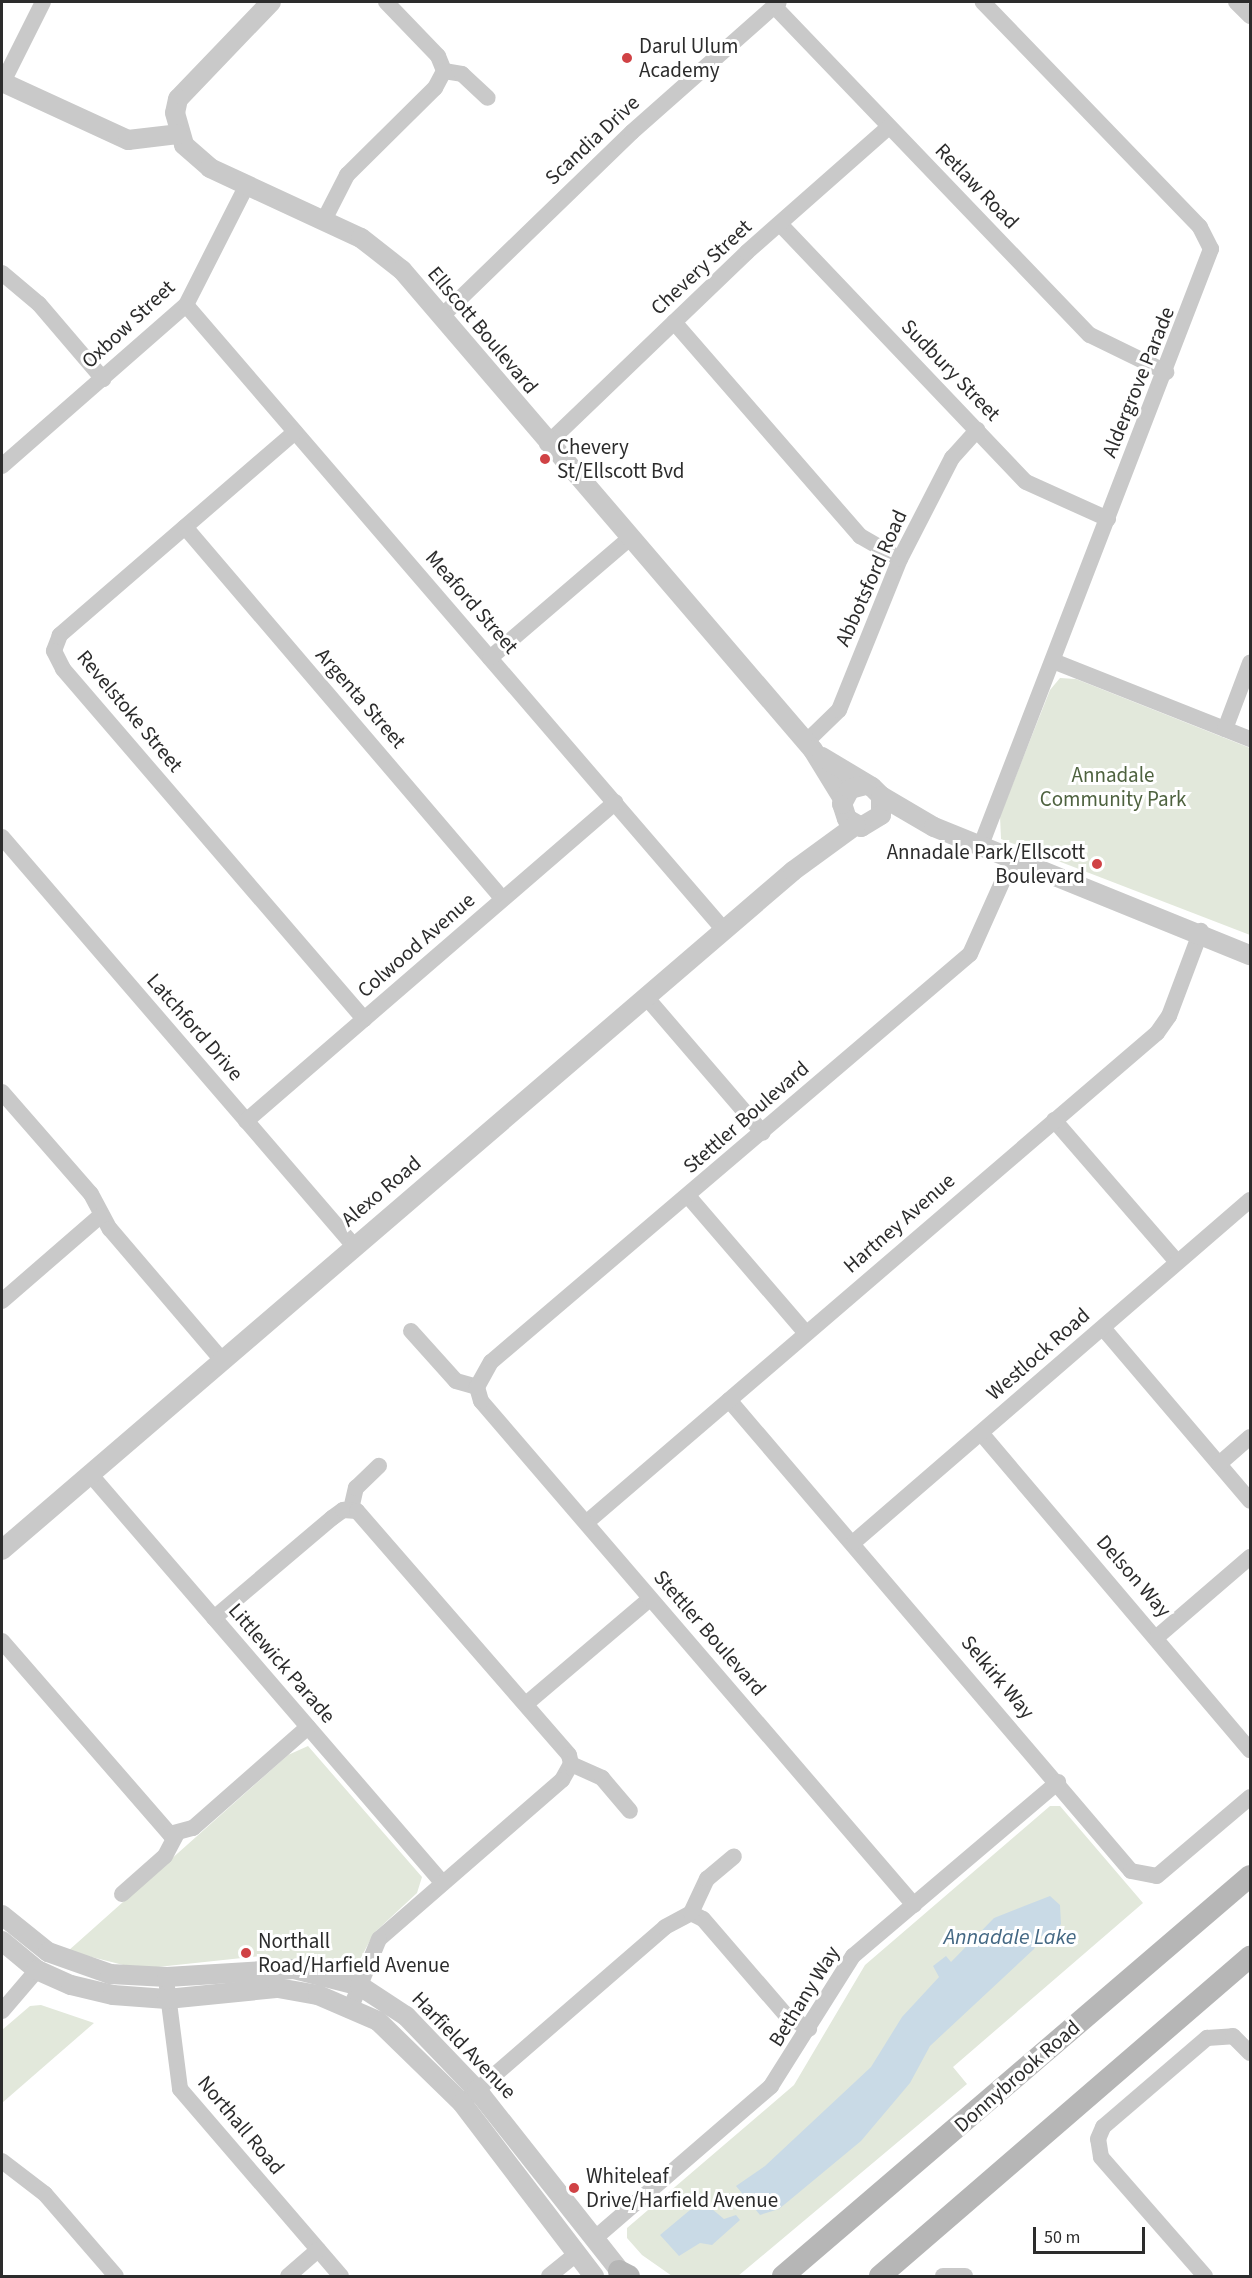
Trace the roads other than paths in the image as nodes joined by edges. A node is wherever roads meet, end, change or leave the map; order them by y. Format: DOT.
graph roads {
  1 [pos="43,2"];
  2 [pos="271,2"];
  3 [pos="386,2"];
  4 [pos="983,2"];
  5 [pos="1236,2"];
  6 [pos="777,4"];
  7 [pos="1251,16"];
  8 [pos="444,71"];
  9 [pos="2,82"];
  10 [pos="488,98"];
  11 [pos="889,127"];
  12 [pos="178,134"];
  13 [pos="247,184"];
  14 [pos="324,220"];
  15 [pos="780,224"];
  16 [pos="2,273"];
  17 [pos="186,305"];
  18 [pos="441,317"];
  19 [pos="674,322"];
  20 [pos="1166,372"];
  21 [pos="103,379"];
  22 [pos="977,430"];
  23 [pos="295,432"];
  24 [pos="547,444"];
  25 [pos="2,466"];
  26 [pos="1108,519"];
  27 [pos="185,527"];
  28 [pos="629,539"];
  29 [pos="900,559"];
  30 [pos="490,658"];
  31 [pos="1053,661"];
  32 [pos="1251,663"];
  33 [pos="1225,729"];
  34 [pos="1251,739"];
  35 [pos="809,746"];
  36 [pos="874,791"];
  37 [pos="615,802"];
  38 [pos="848,813"];
  39 [pos="877,820"];
  40 [pos="934,827"];
  41 [pos="2,837"];
  42 [pos="981,845"];
  43 [pos="1013,858"];
  44 [pos="503,899"];
  45 [pos="724,930"];
  46 [pos="1202,932"];
  47 [pos="1246,950"];
  48 [pos="646,997"];
  49 [pos="364,1019"];
  50 [pos="2,1092"];
  51 [pos="1054,1120"];
  52 [pos="246,1121"];
  53 [pos="763,1132"];
  54 [pos="688,1196"];
  55 [pos="1251,1200"];
  56 [pos="100,1216"];
  57 [pos="354,1246"];
  58 [pos="1177,1262"];
  59 [pos="2,1301"];
  60 [pos="1103,1328"];
  61 [pos="411,1331"];
  62 [pos="806,1333"];
  63 [pos="222,1360"];
  64 [pos="477,1387"];
  65 [pos="729,1400"];
  66 [pos="981,1433"];
  67 [pos="1251,1437"];
  68 [pos="1219,1464"];
  69 [pos="379,1466"];
  70 [pos="90,1474"];
  71 [pos="1251,1501"];
  72 [pos="351,1509"];
  73 [pos="587,1522"];
  74 [pos="854,1542"];
  75 [pos="2,1550"];
  76 [pos="1251,1557"];
  77 [pos="650,1599"];
  78 [pos="214,1618"];
  79 [pos="1157,1637"];
  80 [pos="2,1641"];
  81 [pos="526,1704"];
  82 [pos="308,1727"];
  83 [pos="1251,1750"];
  84 [pos="571,1764"];
  85 [pos="1058,1782"];
  86 [pos="1251,1797"];
  87 [pos="630,1811"];
  88 [pos="176,1835"];
  89 [pos="734,1856"];
  90 [pos="1251,1876"];
  91 [pos="441,1881"];
  92 [pos="122,1894"];
  93 [pos="915,1905"];
  94 [pos="691,1913"];
  95 [pos="2,1915"];
  96 [pos="2,1941"];
  97 [pos="1251,1957"];
  98 [pos="37,1970"];
  99 [pos="167,1977"];
  100 [pos="360,1986"];
  101 [pos="167,1999"];
  102 [pos="351,2007"];
  103 [pos="2,2010"];
  104 [pos="809,2029"];
  105 [pos="1251,2053"];
  106 [pos="477,2090"];
  107 [pos="462,2103"];
  108 [pos="2,2162"];
  109 [pos="594,2239"];
  110 [pos="318,2250"];
  111 [pos="576,2254"];
  112 [pos="624,2275"];
  113 [pos="116,2277"];
  114 [pos="288,2277"];
  115 [pos="341,2277"];
  116 [pos="549,2277"];
  117 [pos="594,2277"];
  118 [pos="783,2277"];
  119 [pos="880,2277"];
  120 [pos="943,2277"];
  121 [pos="965,2277"];
  122 [pos="1205,2277"];
  1 -- 9 [label="street"];
  2 -- 12 [label="street"];
  3 -- 8 [label="street"];
  4 -- 20 [label="street, Aldergrove Parade"];
  5 -- 7 [label="street"];
  6 -- 11 [label="street, Retlaw Road"];
  6 -- 18 [label="street, Scandia Drive"];
  8 -- 10 [label="street"];
  8 -- 14 [label="street"];
  9 -- 12 [label="street"];
  11 -- 15 [label="street, Chevery Street"];
  11 -- 20 [label="street, Retlaw Road"];
  12 -- 13 [label="street, Ellscott Boulevard"];
  13 -- 14 [label="street, Ellscott Boulevard"];
  13 -- 17 [label="street, Oxbow Street"];
  14 -- 18 [label="street, Ellscott Boulevard"];
  15 -- 19 [label="street, Chevery Street"];
  15 -- 22 [label="street, Sudbury Street"];
  16 -- 21 [label="street"];
  17 -- 21 [label="street, Oxbow Street"];
  17 -- 23 [label="street, Meaford Street"];
  18 -- 24 [label="street, Ellscott Boulevard"];
  19 -- 24 [label="street, Chevery Street"];
  19 -- 29 [label="street"];
  20 -- 26 [label="street, Aldergrove Parade"];
  21 -- 25 [label="street, Oxbow Street"];
  22 -- 26 [label="street, Sudbury Street"];
  22 -- 29 [label="street, Abbotsford Road"];
  23 -- 27 [label="street, Revelstoke Street"];
  23 -- 30 [label="street, Meaford Street"];
  24 -- 28 [label="street, Ellscott Boulevard"];
  26 -- 31 [label="street, Aldergrove Parade"];
  27 -- 44 [label="street, Argenta Street"];
  27 -- 49 [label="street, Revelstoke Street"];
  28 -- 30 [label="street"];
  28 -- 35 [label="street, Ellscott Boulevard"];
  29 -- 35 [label="street, Abbotsford Road"];
  30 -- 37 [label="street, Meaford Street"];
  31 -- 33 [label="street"];
  31 -- 42 [label="street, Aldergrove Parade"];
  32 -- 33 [label="street"];
  33 -- 34 [label="street"];
  35 -- 36 [label="street, Ellscott Boulevard"];
  35 -- 38 [label="street, Ellscott Boulevard"];
  36 -- 38 [label="street, Alexo Road"];
  36 -- 39 [label="street"];
  36 -- 40 [label="street, Ellscott Boulevard"];
  37 -- 44 [label="street, Colwood Avenue"];
  37 -- 45 [label="street, Meaford Street"];
  38 -- 39 [label="street"];
  38 -- 45 [label="street, Alexo Road"];
  39 -- 40 [label="street, Ellscott Boulevard"];
  40 -- 42 [label="street, Ellscott Boulevard"];
  41 -- 52 [label="street, Latchford Drive"];
  42 -- 43 [label="street, Ellscott Boulevard"];
  43 -- 46 [label="street, Ellscott Boulevard"];
  43 -- 53 [label="street, Stettler Boulevard"];
  44 -- 49 [label="street, Colwood Avenue"];
  45 -- 48 [label="street, Alexo Road"];
  46 -- 47 [label="street, Ellscott Boulevard"];
  46 -- 51 [label="street, Hartney Avenue"];
  48 -- 53 [label="street"];
  48 -- 57 [label="street, Alexo Road"];
  49 -- 52 [label="street, Colwood Avenue"];
  50 -- 56 [label="street"];
  51 -- 58 [label="street"];
  51 -- 62 [label="street, Hartney Avenue"];
  52 -- 57 [label="street, Latchford Drive"];
  53 -- 54 [label="street, Stettler Boulevard"];
  54 -- 62 [label="street"];
  54 -- 64 [label="street, Stettler Boulevard"];
  55 -- 58 [label="street, Westlock Road"];
  56 -- 59 [label="street"];
  56 -- 63 [label="street"];
  57 -- 63 [label="street, Alexo Road"];
  58 -- 60 [label="street, Westlock Road"];
  60 -- 66 [label="street, Westlock Road"];
  60 -- 68 [label="street"];
  61 -- 64 [label="street"];
  62 -- 65 [label="street, Hartney Avenue"];
  63 -- 70 [label="street, Alexo Road"];
  64 -- 73 [label="street, Stettler Boulevard"];
  65 -- 73 [label="street, Hartney Avenue"];
  65 -- 74 [label="street, Selkirk Way"];
  66 -- 74 [label="street, Westlock Road"];
  66 -- 79 [label="street, Delson Way"];
  67 -- 68 [label="street"];
  68 -- 71 [label="street"];
  69 -- 72 [label="street"];
  70 -- 75 [label="street, Alexo Road"];
  70 -- 78 [label="street, Littlewick Parade"];
  72 -- 78 [label="street"];
  72 -- 81 [label="street"];
  73 -- 77 [label="street, Stettler Boulevard"];
  74 -- 85 [label="street, Selkirk Way"];
  76 -- 79 [label="street"];
  77 -- 81 [label="street"];
  77 -- 93 [label="street, Stettler Boulevard"];
  78 -- 82 [label="street, Littlewick Parade"];
  79 -- 83 [label="street, Delson Way"];
  80 -- 88 [label="street"];
  81 -- 84 [label="street"];
  82 -- 88 [label="street"];
  82 -- 91 [label="street, Littlewick Parade"];
  84 -- 87 [label="street"];
  84 -- 91 [label="street"];
  85 -- 86 [label="street, Selkirk Way"];
  85 -- 93 [label="street, Bethany Way"];
  88 -- 92 [label="street"];
  89 -- 94 [label="street"];
  90 -- 118 [label="main road, Donnybrook Road"];
  91 -- 100 [label="street"];
  93 -- 104 [label="street, Bethany Way"];
  94 -- 104 [label="street"];
  94 -- 106 [label="street"];
  95 -- 99 [label="street, Harfield Avenue"];
  96 -- 98 [label="street, Harfield Avenue"];
  97 -- 119 [label="main road"];
  98 -- 101 [label="street, Harfield Avenue"];
  98 -- 103 [label="street"];
  99 -- 100 [label="street, Harfield Avenue"];
  99 -- 101 [label="street, Northall Road"];
  100 -- 102 [label="street"];
  100 -- 106 [label="street, Harfield Avenue"];
  101 -- 102 [label="street, Harfield Avenue"];
  101 -- 110 [label="street, Northall Road"];
  102 -- 107 [label="street, Harfield Avenue"];
  104 -- 109 [label="street, Bethany Way"];
  105 -- 122 [label="street"];
  106 -- 107 [label="street"];
  106 -- 109 [label="street, Harfield Avenue"];
  107 -- 111 [label="street, Harfield Avenue"];
  108 -- 113 [label="street"];
  109 -- 112 [label="street, Harfield Avenue"];
  110 -- 114 [label="street"];
  110 -- 115 [label="street, Northall Road"];
  111 -- 116 [label="street"];
  111 -- 117 [label="street, Harfield Avenue"];
  120 -- 121 [label="street"];
}
